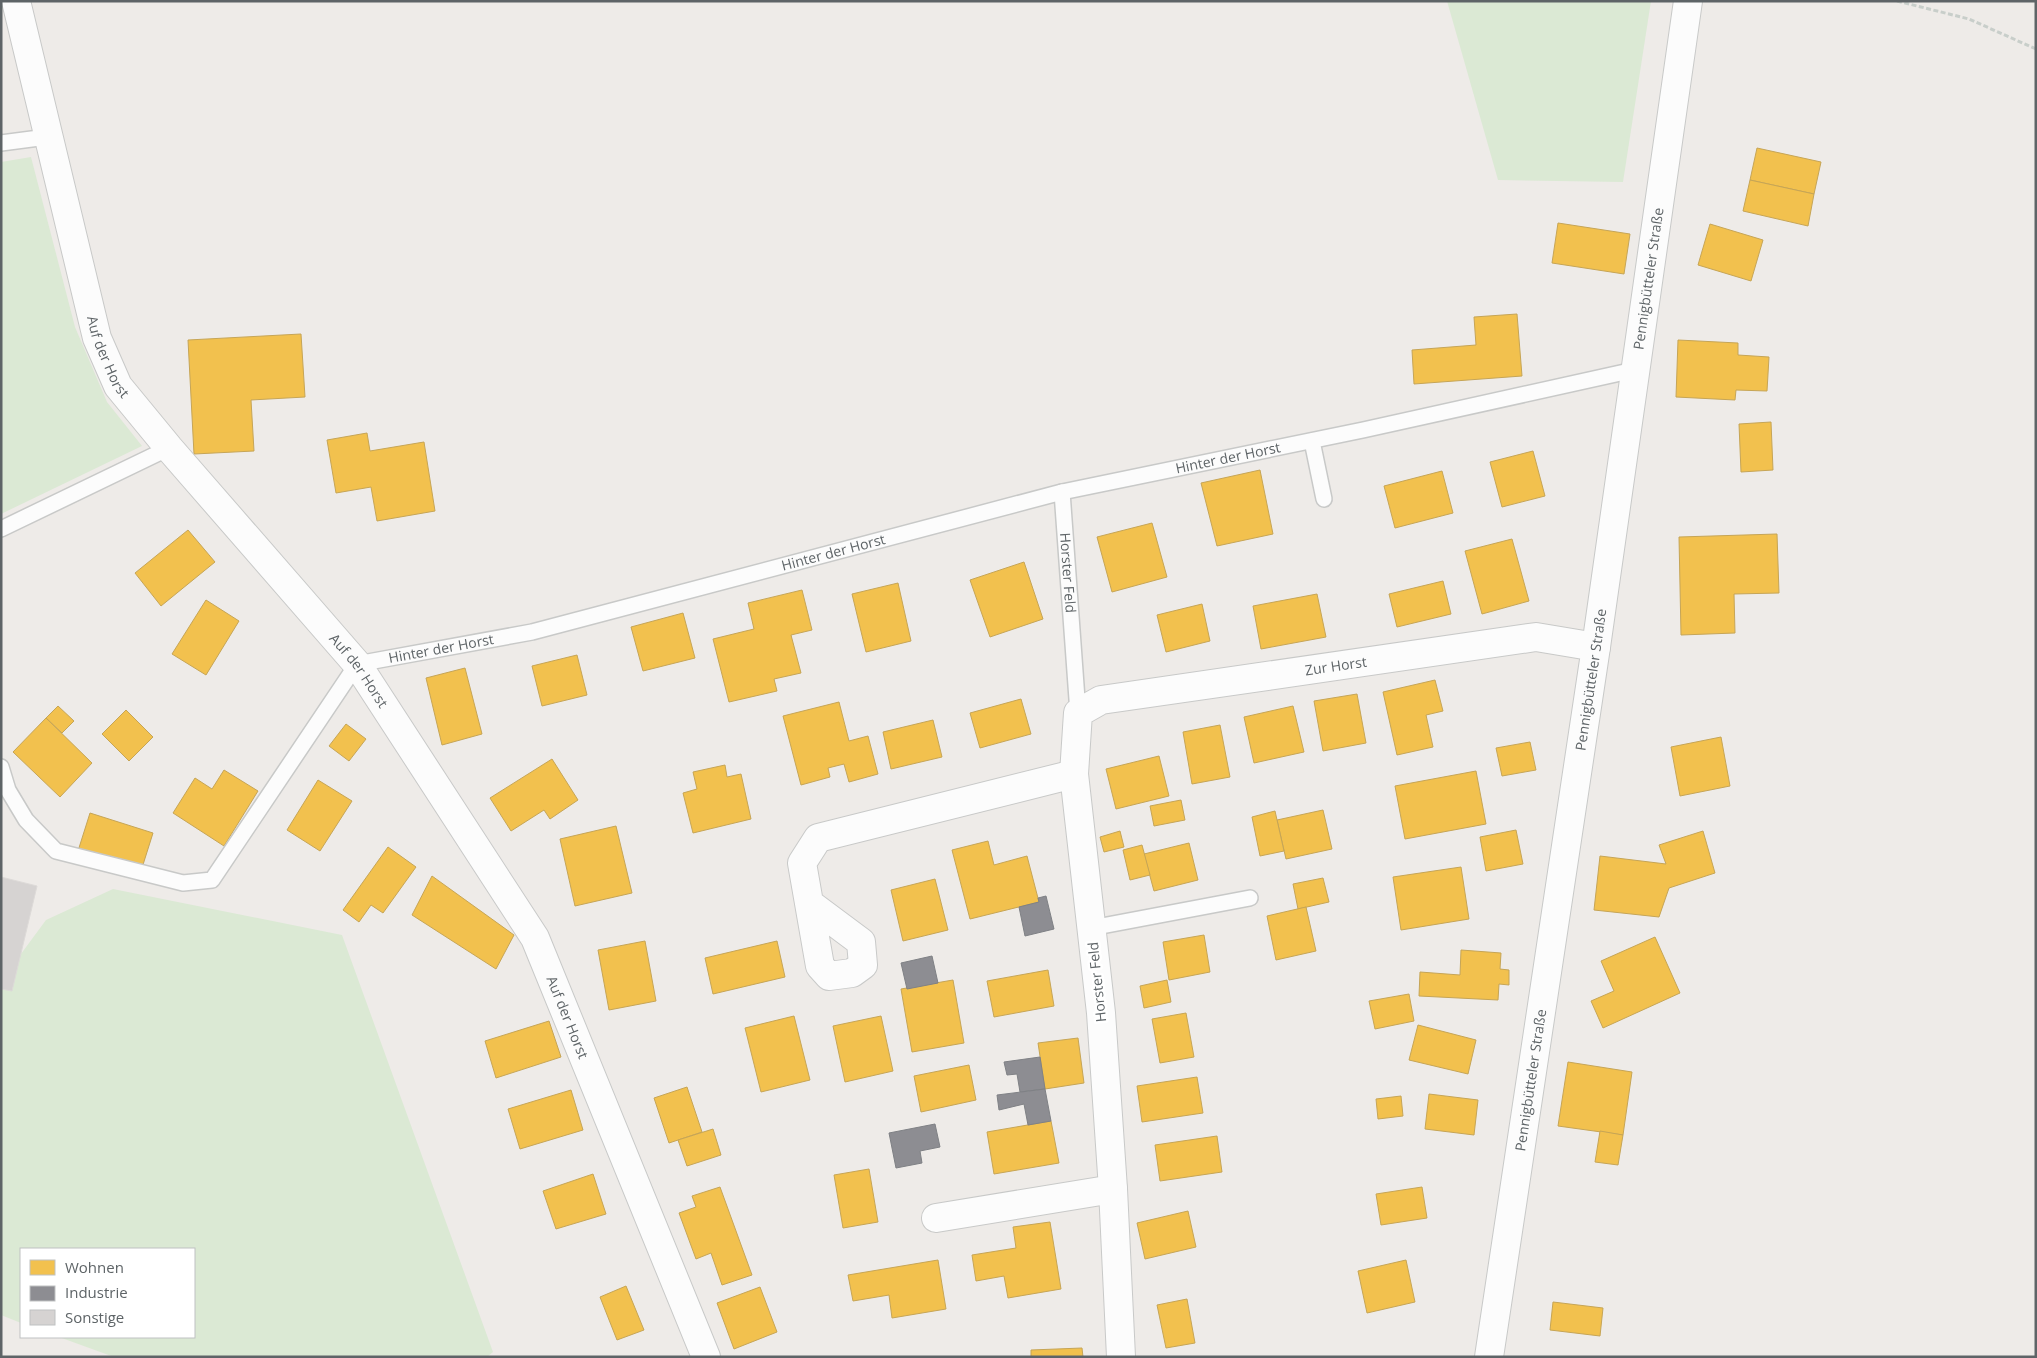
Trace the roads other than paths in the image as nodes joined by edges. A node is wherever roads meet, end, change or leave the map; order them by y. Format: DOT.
graph roads {
  1 [pos="16,1"];
  2 [pos="1688,1"];
  3 [pos="47,137"];
  4 [pos="1,143"];
  5 [pos="1634,370"];
  6 [pos="1312,441"];
  7 [pos="168,448"];
  8 [pos="1062,492"];
  9 [pos="1324,499"];
  10 [pos="1,529"];
  11 [pos="1596,647"];
  12 [pos="357,664"];
  13 [pos="1078,713"];
  14 [pos="1,767"];
  15 [pos="1074,774"];
  16 [pos="1250,898"];
  17 [pos="810,904"];
  18 [pos="1091,928"];
  19 [pos="1113,1190"];
  20 [pos="936,1218"];
  21 [pos="706,1357"];
  22 [pos="1121,1357"];
  23 [pos="1490,1357"];
  1 -- 3 [label="street, Auf der Horst"];
  2 -- 5 [label="street, Pennigbütteler Straße"];
  3 -- 4 [label="lane"];
  3 -- 7 [label="street, Auf der Horst"];
  5 -- 6 [label="lane, Hinter der Horst"];
  5 -- 11 [label="street, Pennigbütteler Straße"];
  6 -- 8 [label="lane, Hinter der Horst"];
  6 -- 9 [label="lane"];
  7 -- 10 [label="lane"];
  7 -- 12 [label="street, Auf der Horst"];
  8 -- 12 [label="lane, Hinter der Horst"];
  8 -- 13 [label="lane, Horster Feld"];
  11 -- 13 [label="street, Zur Horst"];
  11 -- 23 [label="street, Pennigbütteler Straße"];
  12 -- 14 [label="lane"];
  12 -- 21 [label="street, Auf der Horst"];
  13 -- 15 [label="street, Horster Feld"];
  15 -- 17 [label="street"];
  15 -- 18 [label="street, Horster Feld"];
  16 -- 18 [label="lane"];
  18 -- 19 [label="street, Horster Feld"];
  19 -- 20 [label="street"];
  19 -- 22 [label="street, Horster Feld"];
}
